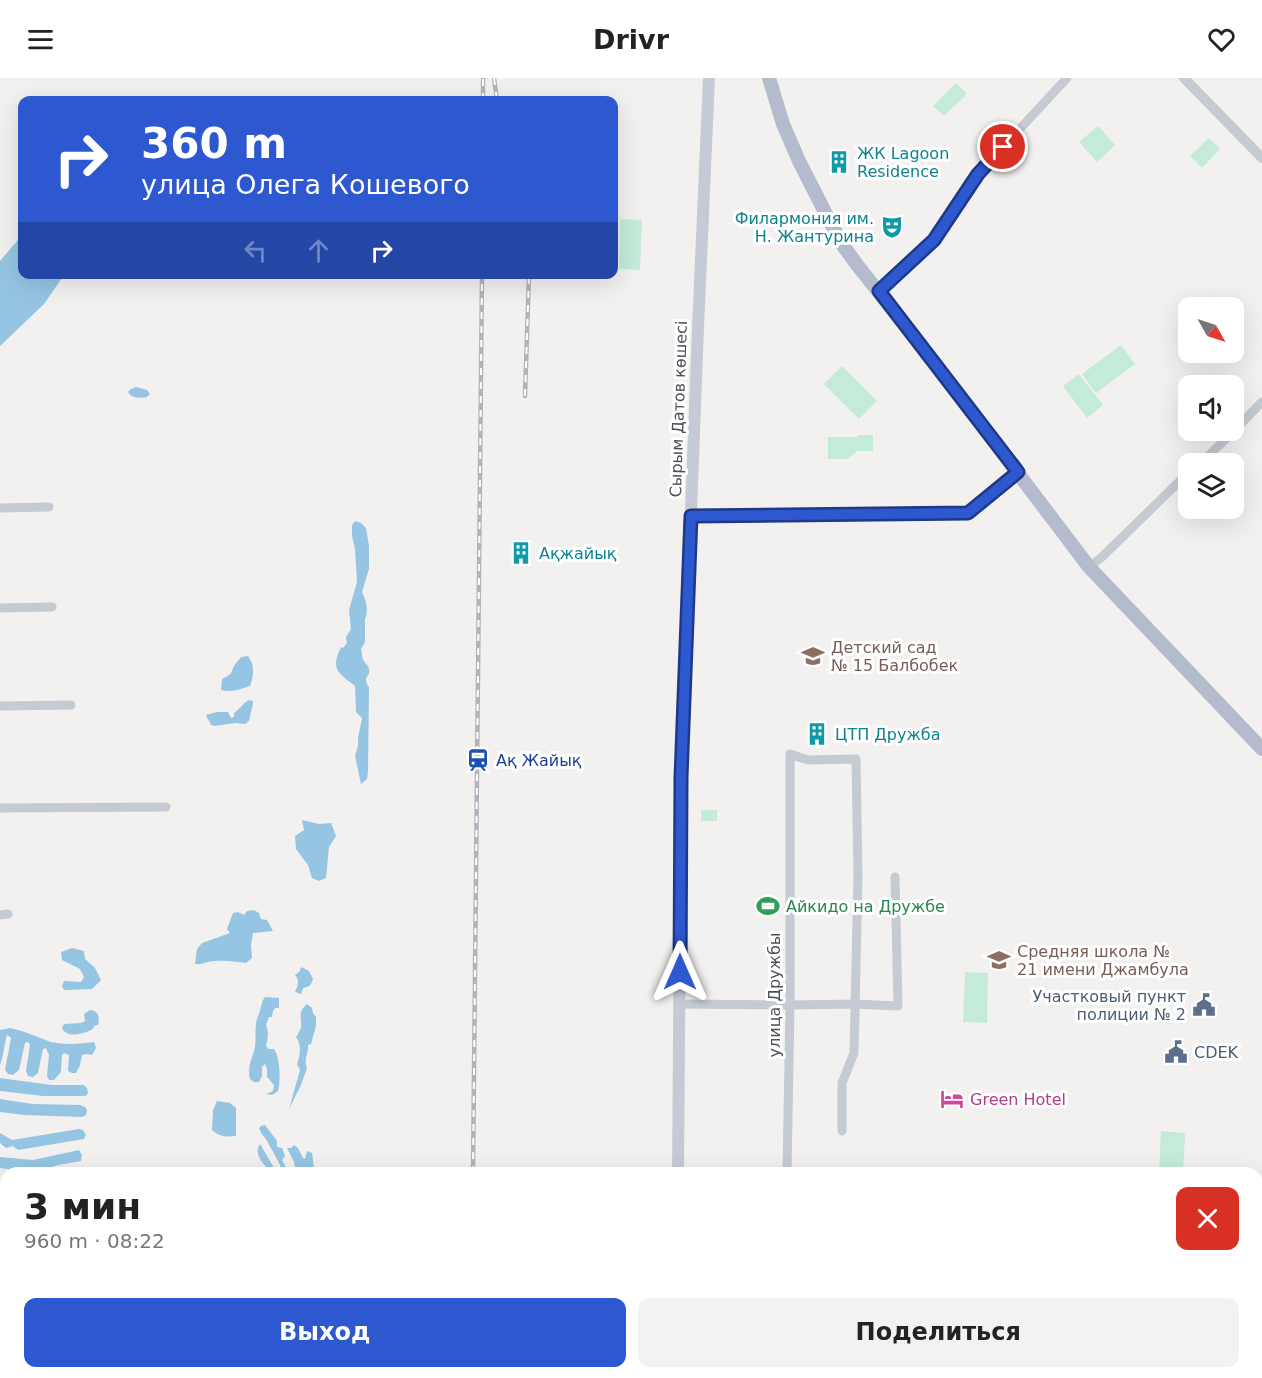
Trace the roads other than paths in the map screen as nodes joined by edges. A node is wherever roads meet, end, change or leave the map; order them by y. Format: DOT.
graph roads {
  1 [pos="709,78"];
  2 [pos="769,78"];
  3 [pos="1067,78"];
  4 [pos="1184,78"];
  5 [pos="1262,158"];
  6 [pos="879,291"];
  7 [pos="1262,402"];
  8 [pos="1211,453"];
  9 [pos="1018,472"];
  10 [pos="1178,483"];
  11 [pos="49,507"];
  12 [pos="0,508"];
  13 [pos="691,516"];
  14 [pos="1089,567"];
  15 [pos="52,607"];
  16 [pos="0,608"];
  17 [pos="71,705"];
  18 [pos="0,706"];
  19 [pos="1262,749"];
  20 [pos="166,807"];
  21 [pos="0,808"];
  22 [pos="895,877"];
  23 [pos="680,1004"];
  24 [pos="855,1004"];
  25 [pos="790,1005"];
  26 [pos="842,1131"];
  27 [pos="678,1167"];
  28 [pos="788,1167"];
  1 -- 13 [label="main road, Сырым Датов көшесі"];
  2 -- 6 [label="main road"];
  3 -- 6 [label="street"];
  4 -- 5 [label="street"];
  6 -- 9 [label="main road"];
  7 -- 8 [label="street"];
  9 -- 13 [label="street"];
  9 -- 14 [label="main road"];
  10 -- 14 [label="street"];
  11 -- 12 [label="street"];
  13 -- 23 [label="main road, Сырым Датов көшесі"];
  14 -- 19 [label="main road"];
  15 -- 16 [label="street"];
  17 -- 18 [label="street"];
  20 -- 21 [label="street"];
  22 -- 24 [label="street"];
  23 -- 25 [label="street"];
  23 -- 27 [label="main road, Сырым Датов көшесі"];
  24 -- 25 [label="street"];
  24 -- 25 [label="street, улица Дружбы"];
  24 -- 26 [label="street, улица Дружбы"];
  25 -- 28 [label="street, улица Дружбы"];
}
